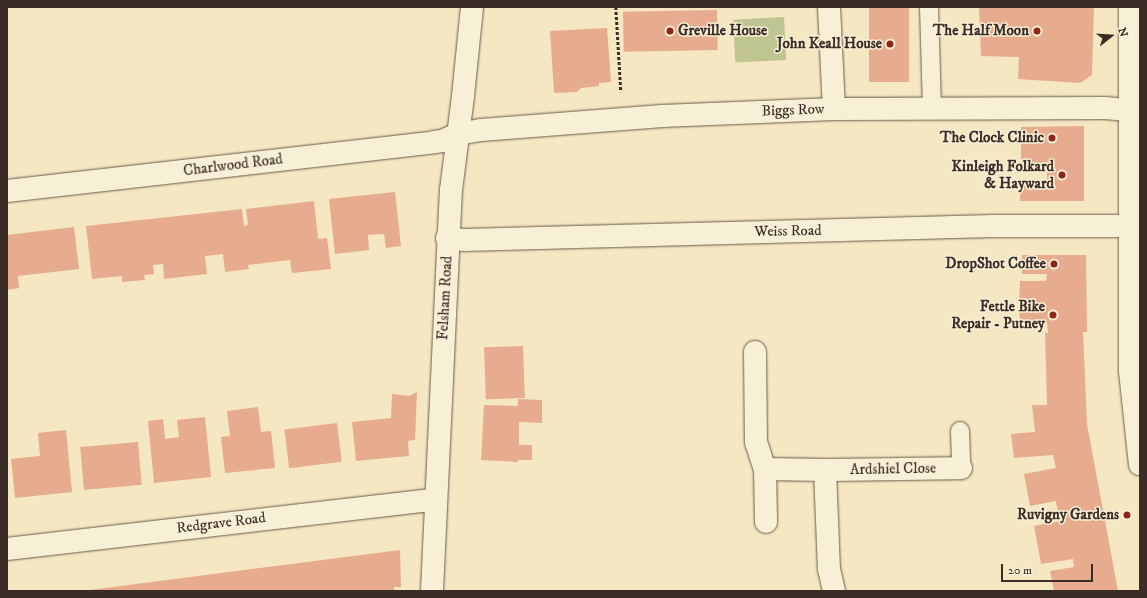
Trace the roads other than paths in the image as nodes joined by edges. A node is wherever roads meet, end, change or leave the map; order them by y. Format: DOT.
graph roads {
  1 [pos="472,7"];
  2 [pos="829,7"];
  3 [pos="929,7"];
  4 [pos="1130,7"];
  5 [pos="834,109"];
  6 [pos="932,109"];
  7 [pos="1128,110"];
  8 [pos="458,134"];
  9 [pos="1135,155"];
  10 [pos="7,191"];
  11 [pos="1129,226"];
  12 [pos="447,238"];
  13 [pos="754,352"];
  14 [pos="1135,372"];
  15 [pos="960,431"];
  16 [pos="1140,464"];
  17 [pos="961,468"];
  18 [pos="765,469"];
  19 [pos="825,470"];
  20 [pos="436,499"];
  21 [pos="766,522"];
  22 [pos="7,549"];
  23 [pos="432,591"];
  24 [pos="834,591"];
  1 -- 8 [label="street, Felsham Road"];
  2 -- 5 [label="street"];
  3 -- 6 [label="lane"];
  4 -- 7 [label="street"];
  5 -- 6 [label="street, Biggs Row"];
  5 -- 8 [label="street, Biggs Row"];
  6 -- 7 [label="street, Biggs Row"];
  7 -- 9 [label="street"];
  8 -- 10 [label="street, Charlwood Road"];
  8 -- 12 [label="street, Felsham Road"];
  9 -- 11 [label="street"];
  11 -- 12 [label="street, Weiss Road"];
  11 -- 14 [label="street"];
  12 -- 20 [label="street, Felsham Road"];
  13 -- 18 [label="street"];
  14 -- 16 [label="street"];
  15 -- 17 [label="lane"];
  17 -- 19 [label="street, Ardshiel Close"];
  18 -- 19 [label="street, Ardshiel Close"];
  18 -- 21 [label="street"];
  19 -- 24 [label="street"];
  20 -- 22 [label="street, Redgrave Road"];
  20 -- 23 [label="street, Felsham Road"];
}
